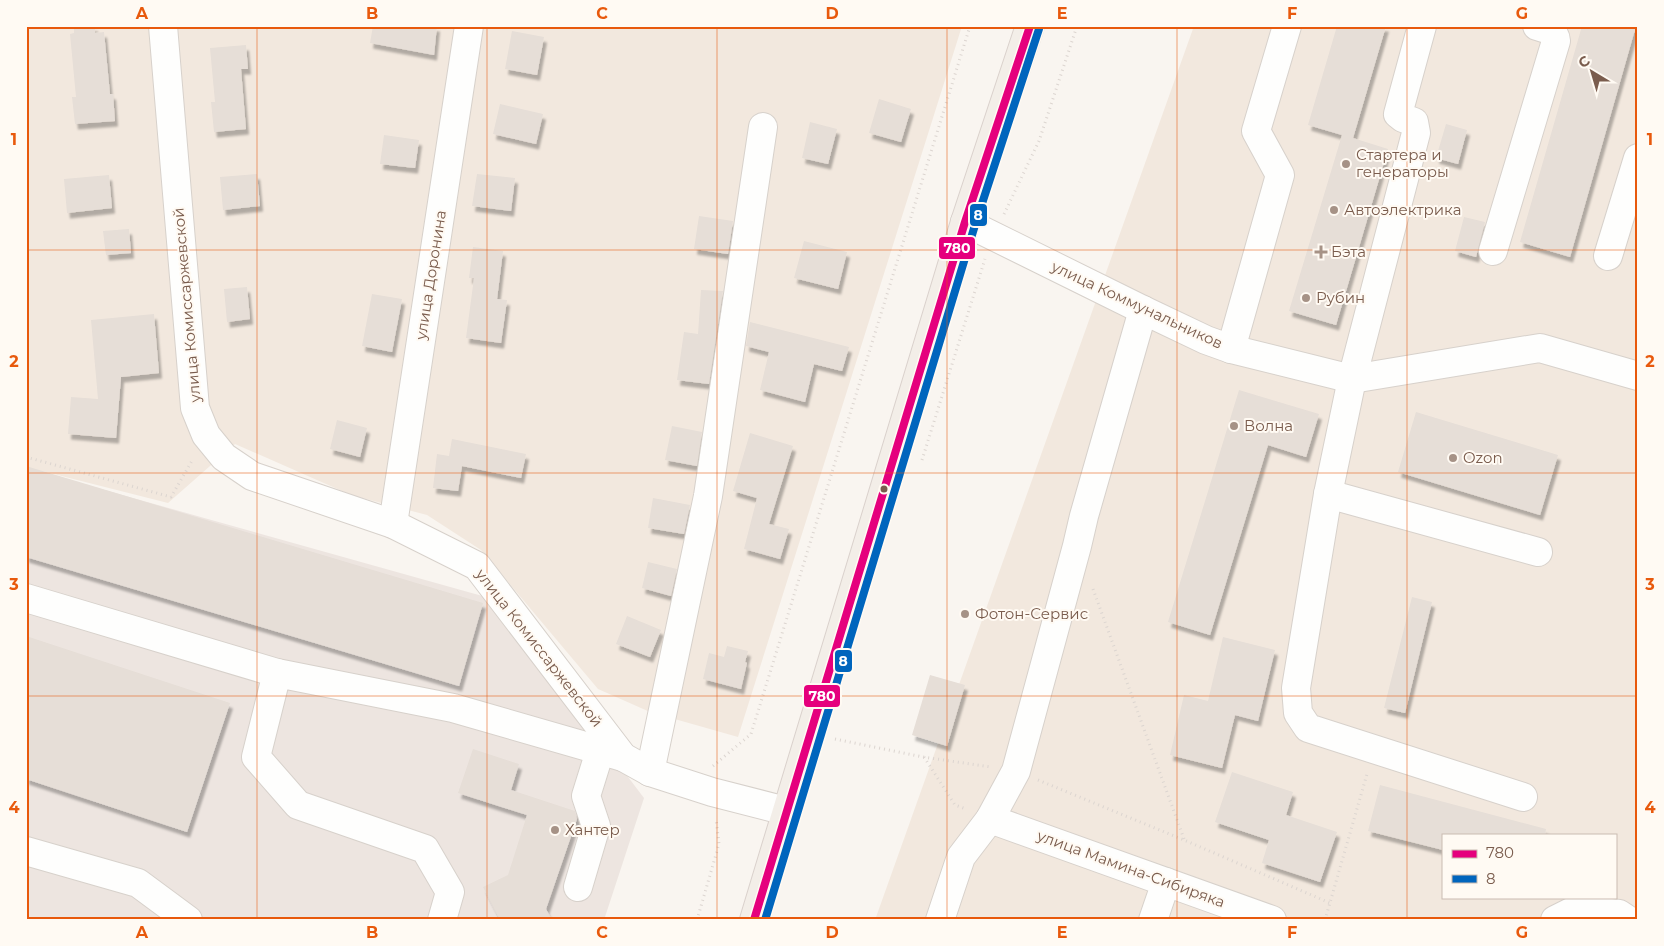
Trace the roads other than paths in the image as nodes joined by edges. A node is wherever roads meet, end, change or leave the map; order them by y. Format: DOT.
graph roads {
  1 [pos="163,26"];
  2 [pos="470,26"];
  3 [pos="1030,26"];
  4 [pos="1287,26"];
  5 [pos="1422,26"];
  6 [pos="1537,26"];
  7 [pos="763,127"];
  8 [pos="1638,158"];
  9 [pos="966,222"];
  10 [pos="1493,251"];
  11 [pos="1608,256"];
  12 [pos="1143,310"];
  13 [pos="1231,349"];
  14 [pos="1638,376"];
  15 [pos="1352,379"];
  16 [pos="1328,494"];
  17 [pos="393,524"];
  18 [pos="1538,552"];
  19 [pos="26,598"];
  20 [pos="277,673"];
  21 [pos="611,754"];
  22 [pos="650,772"];
  23 [pos="1523,797"];
  24 [pos="786,811"];
  25 [pos="990,819"];
  26 [pos="26,851"];
  27 [pos="1166,882"];
  28 [pos="578,887"];
  29 [pos="188,920"];
  30 [pos="442,920"];
  31 [pos="754,920"];
  32 [pos="940,920"];
  33 [pos="1153,920"];
  34 [pos="1272,920"];
  35 [pos="1555,920"];
  36 [pos="1628,920"];
  1 -- 17 [label="street, улица Комиссаржевской"];
  2 -- 17 [label="street, улица Доронина"];
  3 -- 9 [label="main road"];
  4 -- 13 [label="street"];
  5 -- 15 [label="street"];
  6 -- 10 [label="street"];
  7 -- 22 [label="street"];
  8 -- 11 [label="street"];
  9 -- 12 [label="street, улица Коммунальников"];
  9 -- 24 [label="main road"];
  12 -- 13 [label="street, улица Коммунальников"];
  12 -- 25 [label="street"];
  13 -- 15 [label="street, улица Коммунальников"];
  14 -- 15 [label="street, улица Коммунальников"];
  15 -- 16 [label="street"];
  16 -- 18 [label="street"];
  16 -- 23 [label="street"];
  17 -- 21 [label="street, улица Комиссаржевской"];
  19 -- 20 [label="street"];
  20 -- 21 [label="street"];
  20 -- 30 [label="street"];
  21 -- 22 [label="street, улица Комиссаржевской"];
  21 -- 28 [label="street"];
  22 -- 24 [label="street, улица Комиссаржевской"];
  24 -- 31 [label="main road"];
  25 -- 27 [label="street, улица Мамина-Сибиряка"];
  25 -- 32 [label="street"];
  26 -- 29 [label="street"];
  27 -- 33 [label="street"];
  27 -- 34 [label="street, улица Мамина-Сибиряка"];
  35 -- 36 [label="street"];
}
